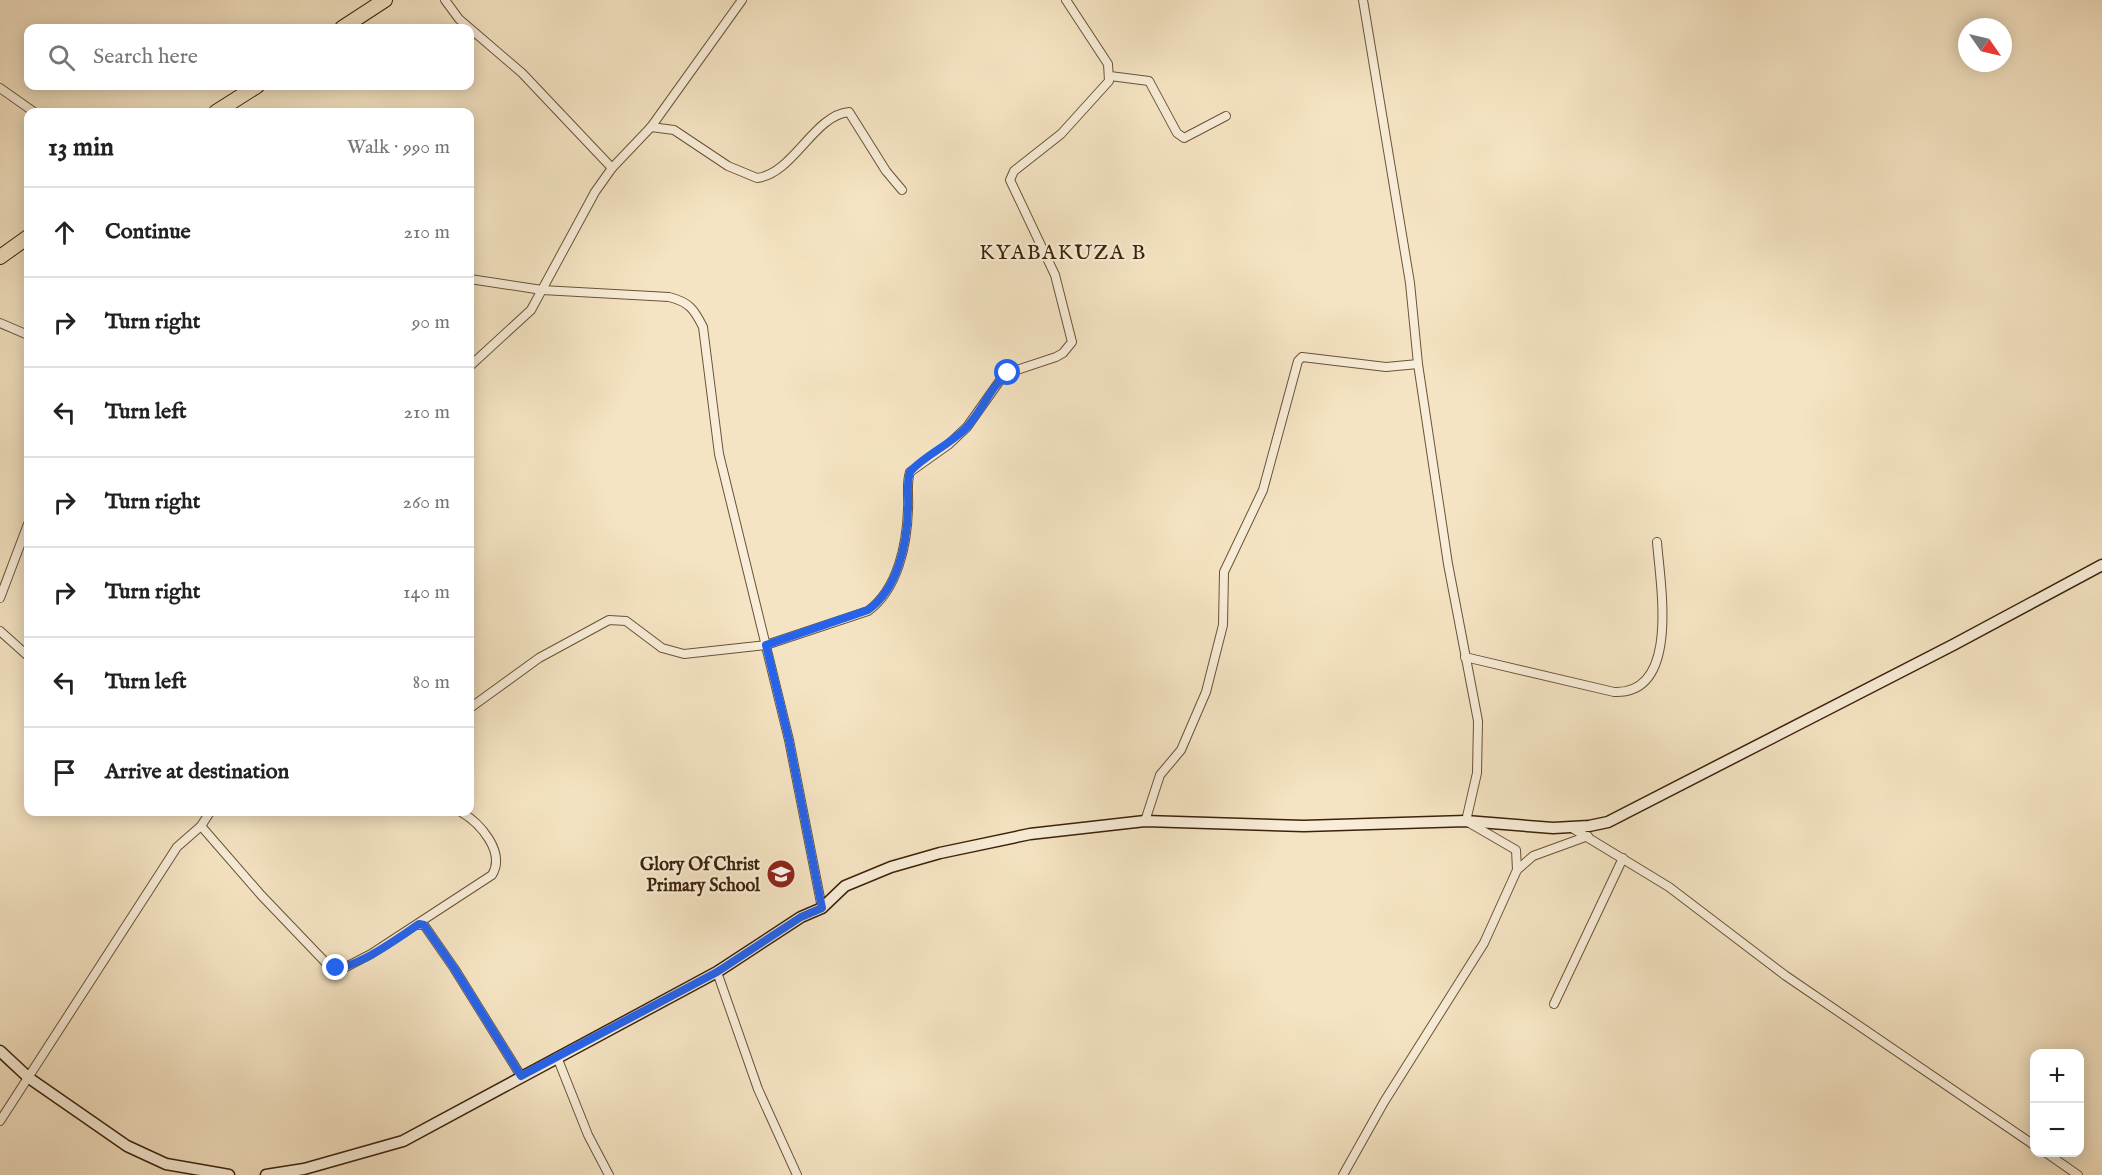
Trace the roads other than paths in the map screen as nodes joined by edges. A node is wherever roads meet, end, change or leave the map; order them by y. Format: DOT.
graph roads {
  1 [pos="385,0"];
  2 [pos="445,0"];
  3 [pos="742,0"];
  4 [pos="1066,0"];
  5 [pos="1363,0"];
  6 [pos="348,24"];
  7 [pos="465,24"];
  8 [pos="474,32"];
  9 [pos="1110,76"];
  10 [pos="0,88"];
  11 [pos="250,90"];
  12 [pos="28,108"];
  13 [pos="222,108"];
  14 [pos="1226,116"];
  15 [pos="651,127"];
  16 [pos="612,168"];
  17 [pos="903,190"];
  18 [pos="24,240"];
  19 [pos="0,257"];
  20 [pos="474,280"];
  21 [pos="542,290"];
  22 [pos="0,323"];
  23 [pos="24,333"];
  24 [pos="474,362"];
  25 [pos="1418,363"];
  26 [pos="24,535"];
  27 [pos="1658,542"];
  28 [pos="2102,565"];
  29 [pos="0,598"];
  30 [pos="0,631"];
  31 [pos="766,645"];
  32 [pos="24,652"];
  33 [pos="1466,657"];
  34 [pos="474,705"];
  35 [pos="200,816"];
  36 [pos="208,816"];
  37 [pos="468,816"];
  38 [pos="1145,821"];
  39 [pos="1466,821"];
  40 [pos="204,823"];
  41 [pos="1571,827"];
  42 [pos="1588,836"];
  43 [pos="1623,858"];
  44 [pos="1517,870"];
  45 [pos="822,908"];
  46 [pos="419,924"];
  47 [pos="717,972"];
  48 [pos="1554,1004"];
  49 [pos="0,1051"];
  50 [pos="558,1057"];
  51 [pos="521,1076"];
  52 [pos="29,1078"];
  53 [pos="0,1120"];
  54 [pos="2030,1142"];
  55 [pos="2052,1157"];
  56 [pos="306,1172"];
  57 [pos="214,1174"];
  58 [pos="229,1175"];
  59 [pos="266,1175"];
  60 [pos="609,1175"];
  61 [pos="796,1175"];
  62 [pos="1343,1175"];
  63 [pos="2078,1175"];
  1 -- 6 [label="highway"];
  2 -- 7 [label="street"];
  3 -- 15 [label="street"];
  4 -- 9 [label="street"];
  5 -- 25 [label="street"];
  8 -- 16 [label="street"];
  9 -- 14 [label="street"];
  9 -- 31 [label="street"];
  10 -- 12 [label="street"];
  11 -- 13 [label="highway"];
  15 -- 16 [label="street"];
  15 -- 17 [label="street"];
  16 -- 21 [label="street"];
  18 -- 19 [label="highway"];
  20 -- 21 [label="street"];
  21 -- 24 [label="street"];
  21 -- 31 [label="street"];
  22 -- 23 [label="street"];
  25 -- 33 [label="street"];
  25 -- 38 [label="street"];
  26 -- 29 [label="street"];
  27 -- 33 [label="street"];
  28 -- 41 [label="street"];
  30 -- 32 [label="street"];
  31 -- 34 [label="street"];
  31 -- 45 [label="street"];
  33 -- 39 [label="street"];
  35 -- 40 [label="street"];
  36 -- 40 [label="street"];
  37 -- 46 [label="street"];
  38 -- 39 [label="street"];
  38 -- 45 [label="street"];
  39 -- 41 [label="street"];
  39 -- 44 [label="street"];
  40 -- 46 [label="street"];
  40 -- 52 [label="street"];
  41 -- 42 [label="street"];
  42 -- 43 [label="street"];
  42 -- 44 [label="street"];
  43 -- 48 [label="street"];
  43 -- 54 [label="street"];
  44 -- 62 [label="street"];
  45 -- 47 [label="street"];
  46 -- 51 [label="street"];
  47 -- 50 [label="street"];
  47 -- 61 [label="street"];
  49 -- 52 [label="street"];
  50 -- 51 [label="street"];
  50 -- 60 [label="street"];
  51 -- 56 [label="street"];
  52 -- 53 [label="street"];
  52 -- 57 [label="street"];
  55 -- 63 [label="street"];
  56 -- 59 [label="street"];
  57 -- 58 [label="street"];
}
